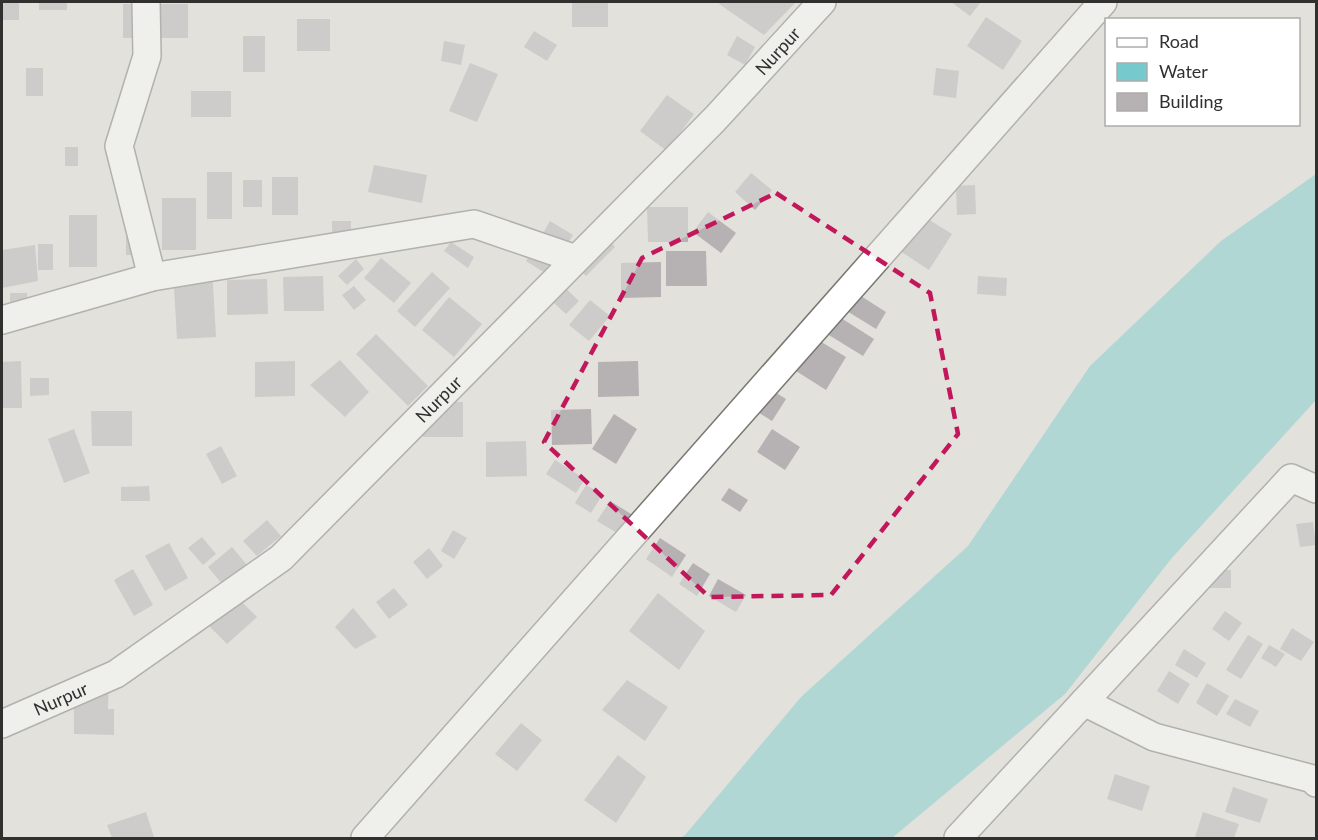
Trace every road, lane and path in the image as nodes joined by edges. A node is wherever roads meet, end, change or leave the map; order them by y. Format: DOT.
graph roads {
  1 [pos="146,2"];
  2 [pos="822,2"];
  3 [pos="1103,2"];
  4 [pos="576,259"];
  5 [pos="152,277"];
  6 [pos="2,320"];
  7 [pos="1317,489"];
  8 [pos="1084,702"];
  9 [pos="2,724"];
  10 [pos="1317,783"];
  11 [pos="365,838"];
  12 [pos="958,838"];
  1 -- 5 [label="street"];
  2 -- 4 [label="street, Nurpur"];
  3 -- 11 [label="street"];
  4 -- 5 [label="street"];
  4 -- 9 [label="street, Nurpur"];
  5 -- 6 [label="street"];
  7 -- 8 [label="street"];
  8 -- 10 [label="street"];
  8 -- 12 [label="street"];
}
